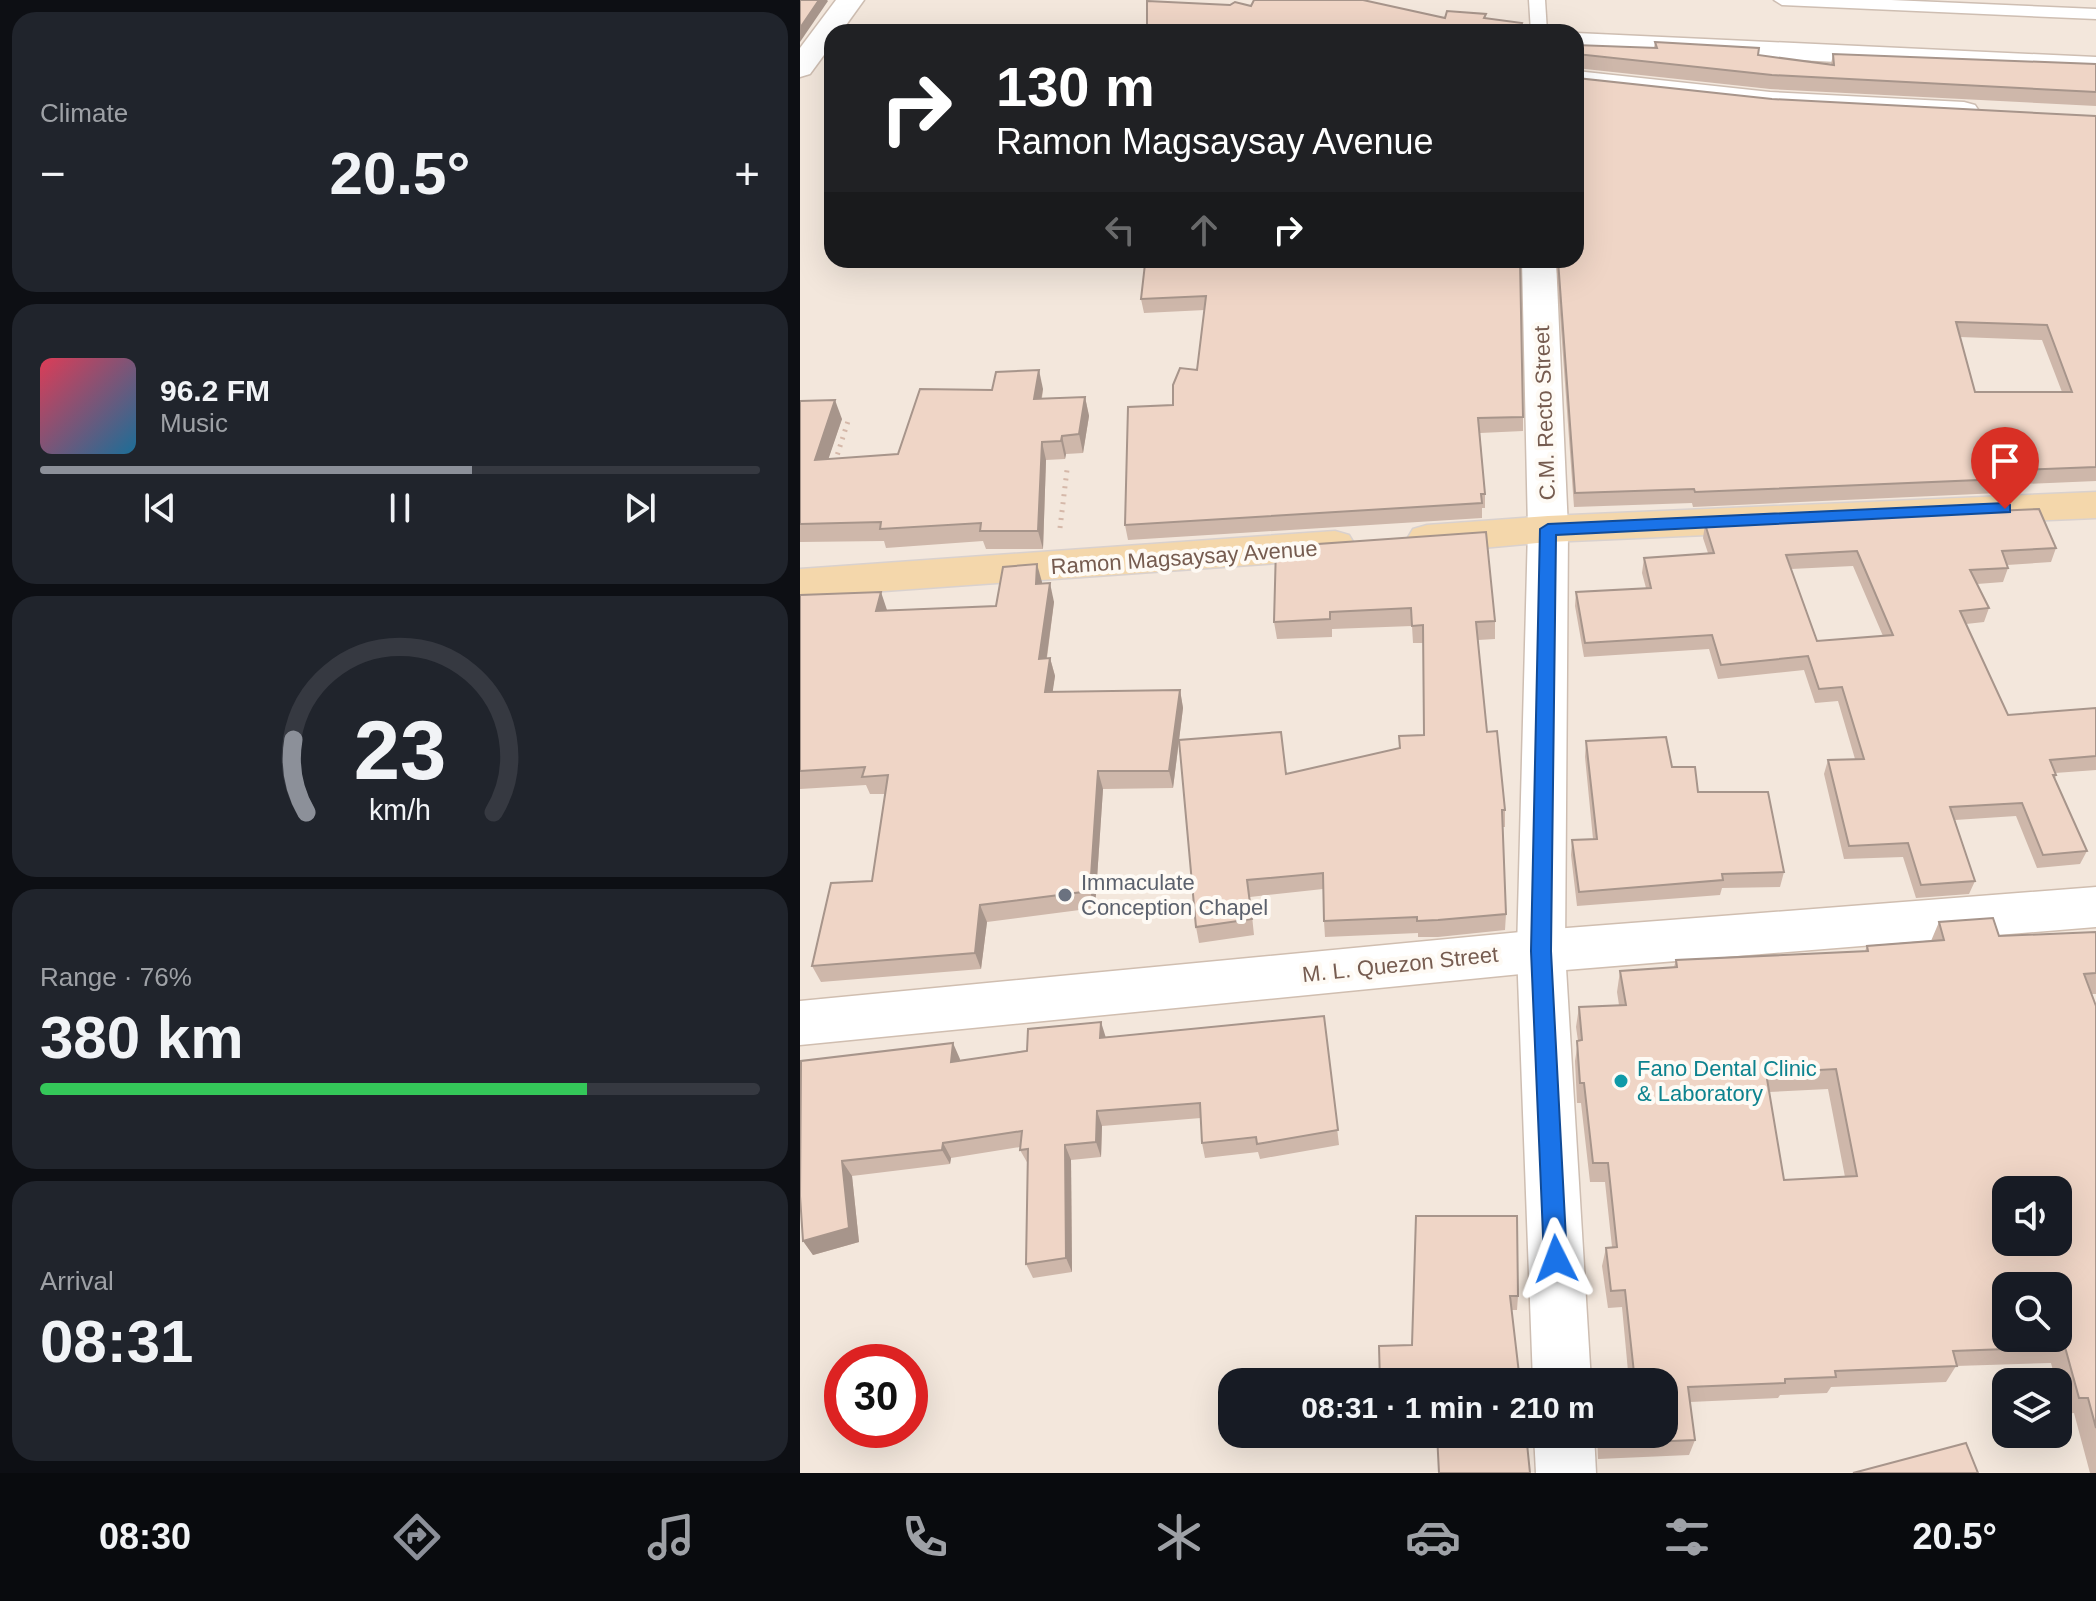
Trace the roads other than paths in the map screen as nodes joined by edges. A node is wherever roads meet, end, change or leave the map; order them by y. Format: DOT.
graph roads {
  1 [pos="850,0"];
  2 [pos="1537,0"];
  3 [pos="1782,0"];
  4 [pos="1904,3"];
  5 [pos="2096,14"];
  6 [pos="832,24"];
  7 [pos="1538,24"];
  8 [pos="824,35"];
  9 [pos="1584,41"];
  10 [pos="2096,66"];
  11 [pos="800,68"];
  12 [pos="1584,81"];
  13 [pos="1994,114"];
  14 [pos="1539,268"];
  15 [pos="2096,505"];
  16 [pos="1548,529"];
  17 [pos="800,583"];
  18 [pos="2096,907"];
  19 [pos="1541,951"];
  20 [pos="800,1023"];
  21 [pos="1561,1368"];
  22 [pos="1565,1448"];
  23 [pos="1566,1473"];
  1 -- 6 [label="street"];
  2 -- 7 [label="lane"];
  3 -- 4 [label="lane"];
  4 -- 5 [label="lane"];
  8 -- 11 [label="street"];
  9 -- 10 [label="street"];
  12 -- 13 [label="street"];
  14 -- 16 [label="street, C.M. Recto Street"];
  15 -- 16 [label="main road, Ramon Magsaysay Avenue"];
  16 -- 17 [label="main road, Ramon Magsaysay Avenue"];
  16 -- 19 [label="street, C.M. Recto Street"];
  18 -- 19 [label="street, M. L. Quezon Street"];
  19 -- 20 [label="street, M. L. Quezon Street"];
  19 -- 21 [label="street, C.M. Recto Street"];
  22 -- 23 [label="street"];
}
